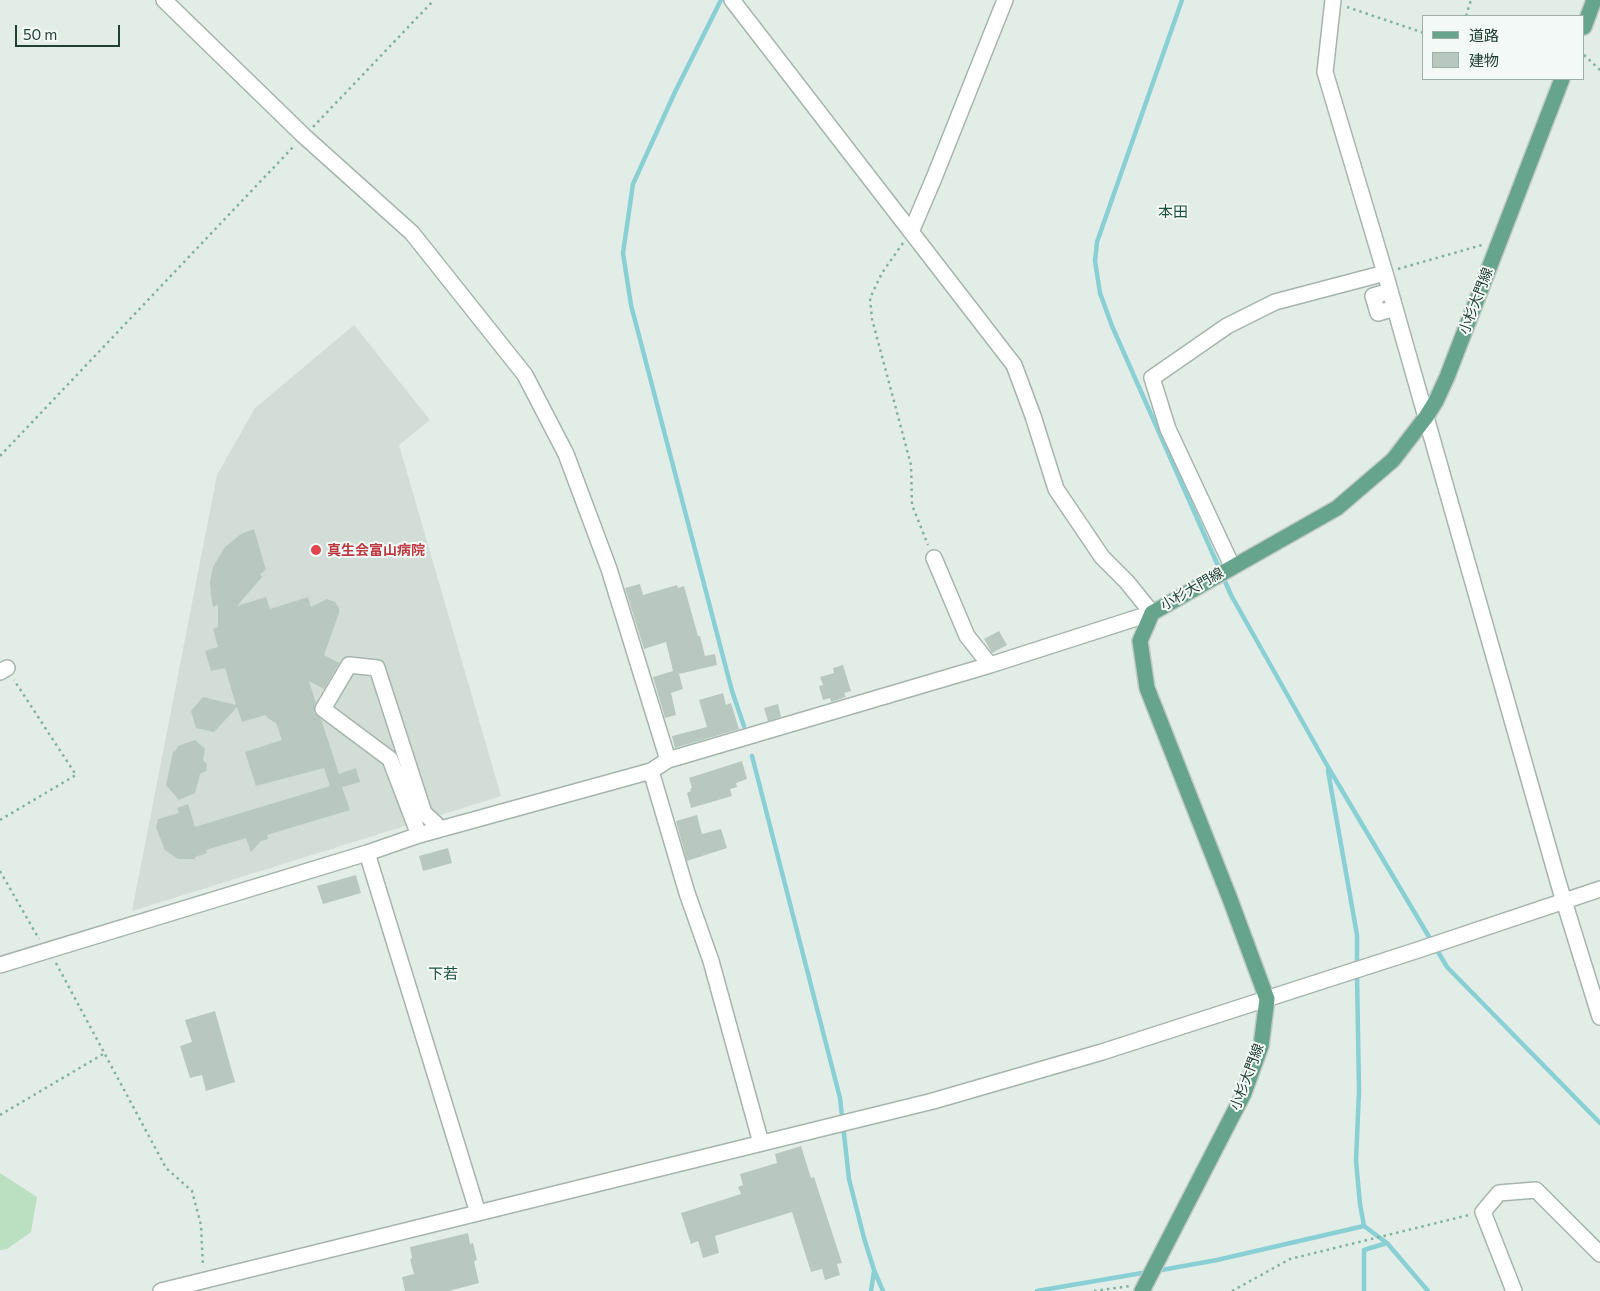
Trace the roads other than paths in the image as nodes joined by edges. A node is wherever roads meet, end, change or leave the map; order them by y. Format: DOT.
graph roads {
  1 [pos="164,0"];
  2 [pos="1005,0"];
  3 [pos="1594,0"];
  4 [pos="735,1"];
  5 [pos="1333,1"];
  6 [pos="1585,24"];
  7 [pos="1562,80"];
  8 [pos="911,232"];
  9 [pos="1385,273"];
  10 [pos="1426,417"];
  11 [pos="934,558"];
  12 [pos="1232,566"];
  13 [pos="1152,613"];
  14 [pos="990,665"];
  15 [pos="668,760"];
  16 [pos="651,771"];
  17 [pos="438,830"];
  18 [pos="420,835"];
  19 [pos="367,853"];
  20 [pos="1600,889"];
  21 [pos="1564,902"];
  22 [pos="0,965"];
  23 [pos="1266,999"];
  24 [pos="1600,1017"];
  25 [pos="761,1143"];
  26 [pos="478,1214"];
  27 [pos="1600,1254"];
  28 [pos="1144,1287"];
  29 [pos="161,1291"];
  30 [pos="1514,1291"];
  1 -- 15 [label="street"];
  2 -- 8 [label="street"];
  3 -- 6 [label="main road"];
  4 -- 8 [label="street"];
  5 -- 9 [label="street"];
  7 -- 10 [label="main road, 小杉大門線"];
  8 -- 13 [label="street"];
  9 -- 10 [label="street"];
  9 -- 12 [label="street"];
  10 -- 12 [label="main road, 小杉大門線"];
  10 -- 21 [label="street"];
  11 -- 14 [label="street"];
  12 -- 13 [label="main road, 小杉大門線"];
  13 -- 14 [label="street"];
  13 -- 23 [label="main road, 小杉大門線"];
  14 -- 15 [label="street"];
  15 -- 16 [label="street"];
  16 -- 17 [label="street"];
  16 -- 25 [label="street"];
  17 -- 18 [label="street"];
  17 -- 18 [label="street"];
  18 -- 19 [label="street"];
  19 -- 22 [label="street"];
  19 -- 26 [label="street"];
  20 -- 21 [label="street"];
  21 -- 23 [label="street"];
  21 -- 24 [label="street"];
  23 -- 25 [label="street"];
  23 -- 28 [label="main road, 小杉大門線"];
  25 -- 26 [label="street"];
  26 -- 29 [label="street"];
  27 -- 30 [label="street"];
}
